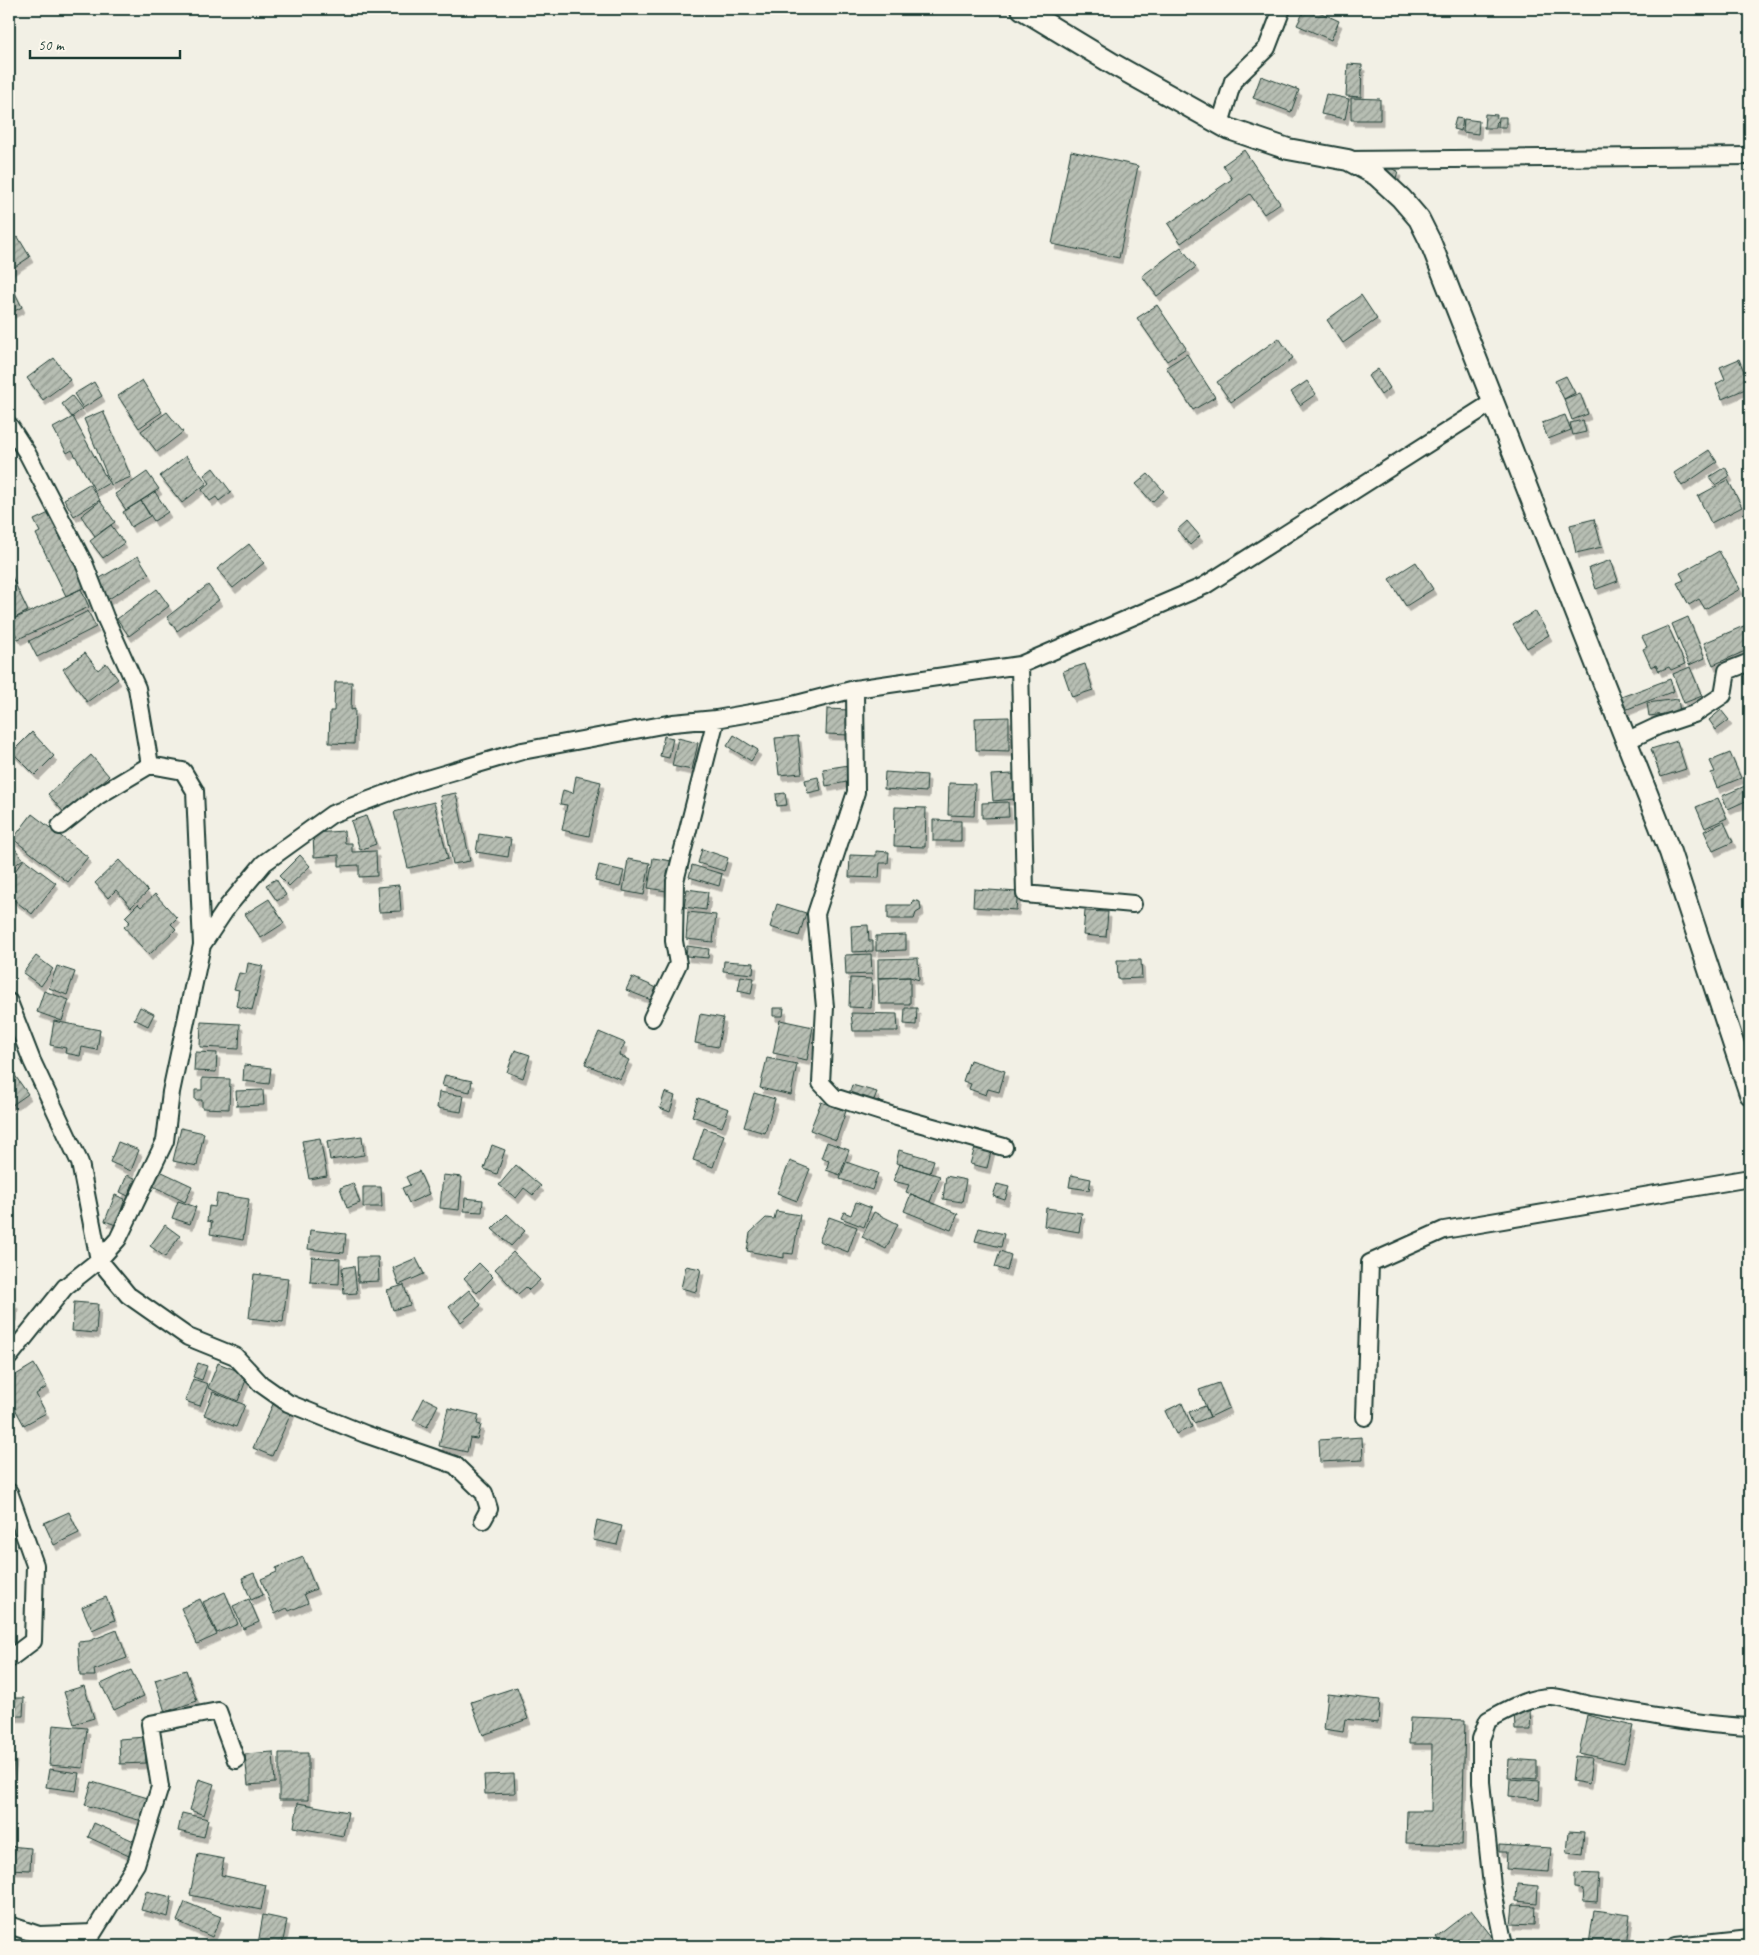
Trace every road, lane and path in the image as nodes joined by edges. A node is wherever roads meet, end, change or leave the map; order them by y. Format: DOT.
graph roads {
  1 [pos="1022,9"];
  2 [pos="1282,9"];
  3 [pos="1220,124"];
  4 [pos="1348,160"];
  5 [pos="1747,160"];
  6 [pos="1493,402"];
  7 [pos="9,425"];
  8 [pos="1750,662"];
  9 [pos="1020,665"];
  10 [pos="855,689"];
  11 [pos="716,719"];
  12 [pos="1626,741"];
  13 [pos="150,764"];
  14 [pos="60,826"];
  15 [pos="1133,904"];
  16 [pos="202,945"];
  17 [pos="9,1002"];
  18 [pos="652,1018"];
  19 [pos="1750,1094"];
  20 [pos="1004,1147"];
  21 [pos="1750,1178"];
  22 [pos="100,1260"];
  23 [pos="9,1357"];
  24 [pos="1365,1418"];
  25 [pos="9,1492"];
  26 [pos="483,1520"];
  27 [pos="9,1659"];
  28 [pos="1750,1727"];
  29 [pos="236,1760"];
  30 [pos="9,1926"];
  31 [pos="1750,1938"];
  32 [pos="95,1939"];
  33 [pos="1504,1946"];
  34 [pos="1676,1946"];
  1 -- 3 [label="street"];
  2 -- 3 [label="street"];
  3 -- 4 [label="street"];
  4 -- 5 [label="street"];
  4 -- 6 [label="street"];
  6 -- 9 [label="street"];
  6 -- 12 [label="street"];
  7 -- 13 [label="street"];
  8 -- 12 [label="street"];
  9 -- 10 [label="street"];
  9 -- 15 [label="street"];
  10 -- 11 [label="street"];
  10 -- 20 [label="street"];
  11 -- 16 [label="street"];
  11 -- 18 [label="street"];
  12 -- 19 [label="street"];
  13 -- 14 [label="street"];
  13 -- 16 [label="street"];
  16 -- 22 [label="street"];
  17 -- 22 [label="street"];
  21 -- 24 [label="street"];
  22 -- 23 [label="street"];
  22 -- 26 [label="street"];
  25 -- 27 [label="street"];
  28 -- 33 [label="street"];
  29 -- 32 [label="street"];
  30 -- 32 [label="street"];
  31 -- 34 [label="street"];
}
